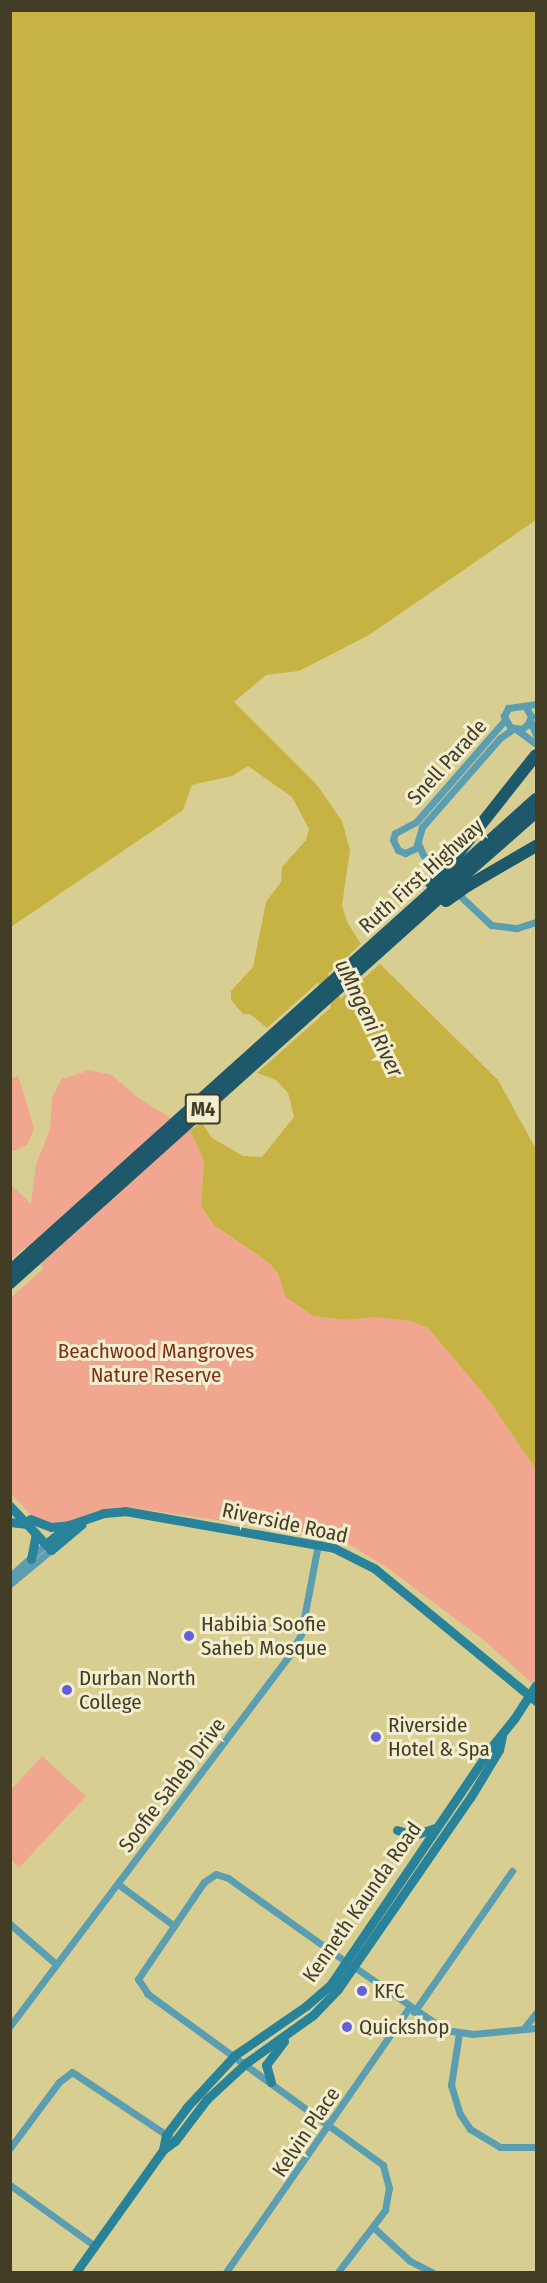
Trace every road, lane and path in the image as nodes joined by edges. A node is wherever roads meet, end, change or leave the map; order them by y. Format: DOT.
graph roads {
  1 [pos="537,704"];
  2 [pos="525,706"];
  3 [pos="532,716"];
  4 [pos="505,720"];
  5 [pos="515,730"];
  6 [pos="537,735"];
  7 [pos="537,744"];
  8 [pos="537,755"];
  9 [pos="537,799"];
  10 [pos="537,812"];
  11 [pos="418,843"];
  12 [pos="537,846"];
  13 [pos="459,875"];
  14 [pos="438,893"];
  15 [pos="537,922"];
  16 [pos="13,1277"];
  17 [pos="10,1498"];
  18 [pos="10,1506"];
  19 [pos="86,1520"];
  20 [pos="10,1522"];
  21 [pos="28,1522"];
  22 [pos="69,1526"];
  23 [pos="36,1533"];
  24 [pos="318,1544"];
  25 [pos="51,1545"];
  26 [pos="31,1559"];
  27 [pos="10,1576"];
  28 [pos="10,1584"];
  29 [pos="537,1685"];
  30 [pos="537,1701"];
  31 [pos="502,1736"];
  32 [pos="436,1828"];
  33 [pos="396,1830"];
  34 [pos="512,1871"];
  35 [pos="118,1884"];
  36 [pos="10,1924"];
  37 [pos="173,1924"];
  38 [pos="56,1964"];
  39 [pos="350,1964"];
  40 [pos="412,2010"];
  41 [pos="537,2013"];
  42 [pos="10,2026"];
  43 [pos="525,2027"];
  44 [pos="537,2028"];
  45 [pos="459,2033"];
  46 [pos="290,2034"];
  47 [pos="235,2055"];
  48 [pos="246,2063"];
  49 [pos="271,2082"];
  50 [pos="198,2092"];
  51 [pos="207,2099"];
  52 [pos="184,2121"];
  53 [pos="331,2125"];
  54 [pos="166,2135"];
  55 [pos="175,2141"];
  56 [pos="537,2147"];
  57 [pos="10,2148"];
  58 [pos="163,2150"];
  59 [pos="10,2185"];
  60 [pos="373,2227"];
  61 [pos="95,2246"];
  62 [pos="76,2272"];
  63 [pos="226,2272"];
  64 [pos="338,2272"];
  65 [pos="432,2272"];
  1 -- 2 [label="street"];
  2 -- 3 [label="street"];
  2 -- 4 [label="street"];
  3 -- 5 [label="street"];
  3 -- 6 [label="street"];
  4 -- 5 [label="street"];
  4 -- 11 [label="street, Snell Parade"];
  5 -- 7 [label="street"];
  5 -- 11 [label="street, Snell Parade"];
  8 -- 13 [label="highway"];
  9 -- 13 [label="highway, Ruth First Highway / M4"];
  10 -- 13 [label="highway, Ruth First Highway / M4"];
  11 -- 15 [label="street"];
  12 -- 13 [label="highway"];
  13 -- 14 [label="highway, Ruth First Highway / M4, bridge"];
  13 -- 14 [label="highway, bridge"];
  14 -- 16 [label="highway, Ruth First Highway / M4"];
  17 -- 21 [label="main road"];
  18 -- 21 [label="main road"];
  19 -- 22 [label="main road, Riverside Road"];
  19 -- 24 [label="main road, Riverside Road"];
  19 -- 25 [label="main road, Riverside Road"];
  20 -- 21 [label="main road"];
  21 -- 22 [label="main road"];
  21 -- 23 [label="main road"];
  21 -- 25 [label="main road"];
  22 -- 25 [label="main road, Riverside Road"];
  23 -- 25 [label="main road"];
  23 -- 26 [label="main road"];
  24 -- 30 [label="main road, Riverside Road"];
  24 -- 35 [label="street, Soofie Saheb Drive"];
  25 -- 26 [label="street"];
  25 -- 28 [label="street"];
  26 -- 27 [label="street"];
  29 -- 31 [label="main road, Kenneth Kaunda Road, bridge"];
  31 -- 32 [label="main road, Kenneth Kaunda Road"];
  31 -- 39 [label="main road, Kenneth Kaunda Road"];
  32 -- 33 [label="main road"];
  32 -- 39 [label="main road, Kenneth Kaunda Road"];
  34 -- 40 [label="street, Kelvin Place"];
  35 -- 37 [label="street"];
  35 -- 38 [label="street, Soofie Saheb Drive"];
  36 -- 38 [label="street"];
  37 -- 39 [label="street"];
  37 -- 47 [label="street"];
  38 -- 42 [label="street, Soofie Saheb Drive"];
  39 -- 40 [label="street"];
  39 -- 46 [label="main road, Kenneth Kaunda Road"];
  39 -- 47 [label="main road, Kenneth Kaunda Road"];
  40 -- 45 [label="street"];
  40 -- 53 [label="street, Kelvin Place"];
  41 -- 43 [label="street"];
  43 -- 44 [label="street"];
  43 -- 45 [label="street"];
  45 -- 56 [label="street"];
  46 -- 48 [label="main road, Kenneth Kaunda Road"];
  46 -- 49 [label="main road"];
  47 -- 48 [label="street"];
  47 -- 50 [label="main road, Kenneth Kaunda Road"];
  48 -- 49 [label="street"];
  48 -- 51 [label="main road, Kenneth Kaunda Road"];
  49 -- 53 [label="street"];
  50 -- 51 [label="main road"];
  50 -- 52 [label="main road, Kenneth Kaunda Road"];
  51 -- 52 [label="main road, Kenneth Kaunda Road"];
  52 -- 54 [label="main road, Kenneth Kaunda Road"];
  52 -- 55 [label="main road, Kenneth Kaunda Road"];
  53 -- 60 [label="street"];
  53 -- 63 [label="street, Kelvin Place"];
  54 -- 55 [label="street"];
  54 -- 57 [label="street"];
  54 -- 58 [label="main road, Kenneth Kaunda Road"];
  55 -- 58 [label="main road, Kenneth Kaunda Road"];
  58 -- 61 [label="main road, Kenneth Kaunda Road"];
  59 -- 61 [label="street"];
  60 -- 64 [label="street"];
  60 -- 65 [label="street"];
  61 -- 62 [label="main road, Kenneth Kaunda Road"];
}
